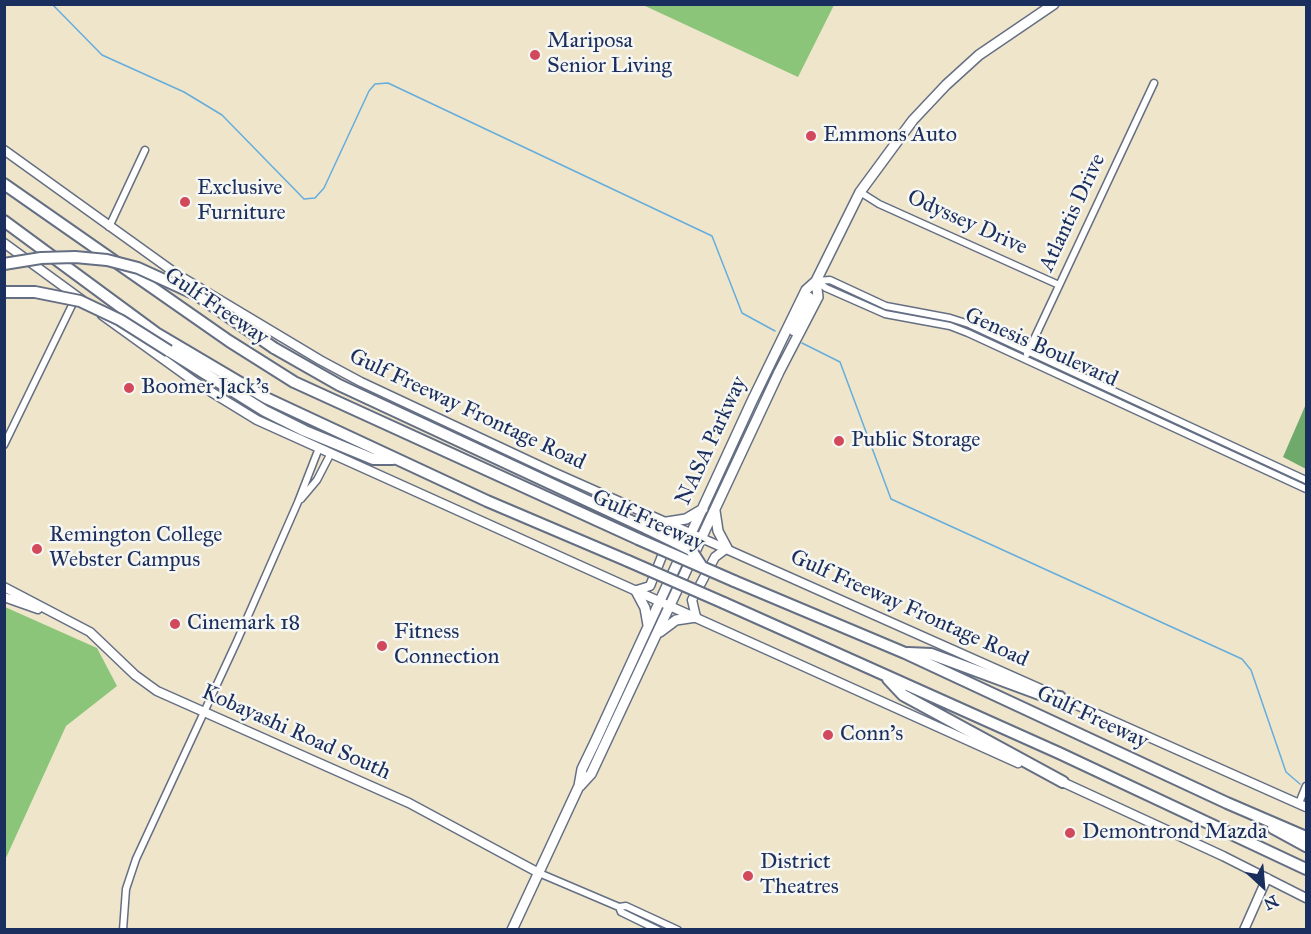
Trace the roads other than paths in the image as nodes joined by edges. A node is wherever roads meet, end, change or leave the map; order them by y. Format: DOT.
graph roads {
  1 [pos="1054,4"];
  2 [pos="1154,83"];
  3 [pos="145,150"];
  4 [pos="7,155"];
  5 [pos="4,184"];
  6 [pos="860,192"];
  7 [pos="4,221"];
  8 [pos="109,227"];
  9 [pos="4,243"];
  10 [pos="4,264"];
  11 [pos="816,280"];
  12 [pos="1059,285"];
  13 [pos="4,292"];
  14 [pos="76,296"];
  15 [pos="1026,356"];
  16 [pos="768,367"];
  17 [pos="779,372"];
  18 [pos="1110,390"];
  19 [pos="1106,397"];
  20 [pos="1190,427"];
  21 [pos="1187,434"];
  22 [pos="4,445"];
  23 [pos="319,448"];
  24 [pos="331,453"];
  25 [pos="400,459"];
  26 [pos="1306,480"];
  27 [pos="1306,489"];
  28 [pos="298,501"];
  29 [pos="703,509"];
  30 [pos="715,509"];
  31 [pos="667,522"];
  32 [pos="691,533"];
  33 [pos="701,538"];
  34 [pos="727,548"];
  35 [pos="702,567"];
  36 [pos="4,587"];
  37 [pos="636,591"];
  38 [pos="4,597"];
  39 [pos="660,600"];
  40 [pos="671,605"];
  41 [pos="50,612"];
  42 [pos="696,617"];
  43 [pos="648,627"];
  44 [pos="658,633"];
  45 [pos="905,653"];
  46 [pos="884,674"];
  47 [pos="1060,697"];
  48 [pos="204,714"];
  49 [pos="1063,782"];
  50 [pos="579,786"];
  51 [pos="1306,786"];
  52 [pos="1227,802"];
  53 [pos="1303,805"];
  54 [pos="1306,837"];
  55 [pos="1306,846"];
  56 [pos="1306,868"];
  57 [pos="539,873"];
  58 [pos="1267,878"];
  59 [pos="1306,898"];
  60 [pos="619,907"];
  61 [pos="123,930"];
  62 [pos="512,930"];
  63 [pos="658,930"];
  64 [pos="678,930"];
  65 [pos="1244,930"];
  1 -- 6 [label="main road, NASA Parkway"];
  2 -- 12 [label="street, Atlantis Drive"];
  3 -- 8 [label="street"];
  4 -- 8 [label="main road, Gulf Freeway Frontage Road"];
  5 -- 35 [label="highway, Gulf Freeway, bridge"];
  6 -- 11 [label="main road, NASA Parkway"];
  6 -- 12 [label="street, Odyssey Drive"];
  7 -- 25 [label="highway, Gulf Freeway"];
  8 -- 31 [label="main road, Gulf Freeway Frontage Road"];
  9 -- 14 [label="main road"];
  10 -- 35 [label="highway, bridge"];
  11 -- 15 [label="street, Genesis Boulevard"];
  11 -- 16 [label="main road, NASA Parkway"];
  11 -- 17 [label="main road, NASA Parkway"];
  12 -- 15 [label="street, Atlantis Drive"];
  13 -- 25 [label="highway, bridge"];
  14 -- 22 [label="street"];
  14 -- 23 [label="main road"];
  15 -- 18 [label="street, Genesis Boulevard"];
  15 -- 19 [label="street, Genesis Boulevard"];
  16 -- 17 [label="main road"];
  16 -- 29 [label="main road, NASA Parkway"];
  17 -- 30 [label="main road, NASA Parkway"];
  18 -- 19 [label="street"];
  18 -- 20 [label="street, Genesis Boulevard"];
  19 -- 21 [label="street, Genesis Boulevard"];
  20 -- 21 [label="street"];
  20 -- 26 [label="street, Genesis Boulevard"];
  21 -- 27 [label="street, Genesis Boulevard"];
  23 -- 24 [label="main road"];
  23 -- 28 [label="street"];
  24 -- 28 [label="street"];
  24 -- 37 [label="main road"];
  25 -- 46 [label="highway, Gulf Freeway, bridge"];
  28 -- 48 [label="street"];
  29 -- 31 [label="main road"];
  29 -- 32 [label="main road, NASA Parkway"];
  30 -- 33 [label="main road, NASA Parkway"];
  30 -- 34 [label="main road"];
  31 -- 32 [label="main road, Gulf Freeway Frontage Road"];
  31 -- 37 [label="main road"];
  32 -- 33 [label="main road, Gulf Freeway Frontage Road"];
  32 -- 39 [label="main road, NASA Parkway"];
  33 -- 34 [label="main road, Gulf Freeway Frontage Road"];
  33 -- 40 [label="main road, NASA Parkway"];
  34 -- 42 [label="main road"];
  34 -- 47 [label="main road, Gulf Freeway Frontage Road"];
  35 -- 45 [label="highway, Gulf Freeway, bridge"];
  36 -- 41 [label="main road, Kobayashi Road South"];
  37 -- 39 [label="main road"];
  37 -- 43 [label="main road"];
  38 -- 41 [label="main road, Kobayashi Road South"];
  39 -- 40 [label="main road"];
  39 -- 43 [label="main road, NASA Parkway"];
  40 -- 42 [label="main road"];
  40 -- 44 [label="main road, NASA Parkway"];
  41 -- 48 [label="main road, Kobayashi Road South"];
  42 -- 44 [label="main road"];
  42 -- 49 [label="main road"];
  43 -- 50 [label="main road, NASA Parkway"];
  44 -- 50 [label="main road, NASA Parkway"];
  45 -- 47 [label="highway"];
  45 -- 52 [label="highway, Gulf Freeway"];
  46 -- 49 [label="highway"];
  46 -- 56 [label="highway, Gulf Freeway"];
  47 -- 53 [label="main road, Gulf Freeway Frontage Road"];
  48 -- 57 [label="main road, Kobayashi Road South"];
  48 -- 61 [label="street"];
  49 -- 58 [label="main road"];
  50 -- 57 [label="main road, NASA Parkway"];
  51 -- 53 [label="street"];
  52 -- 54 [label="highway, Gulf Freeway"];
  52 -- 55 [label="highway"];
  57 -- 60 [label="street"];
  57 -- 62 [label="main road, NASA Parkway"];
  58 -- 59 [label="main road"];
  58 -- 65 [label="main road"];
  60 -- 63 [label="street"];
  60 -- 64 [label="street"];
}
